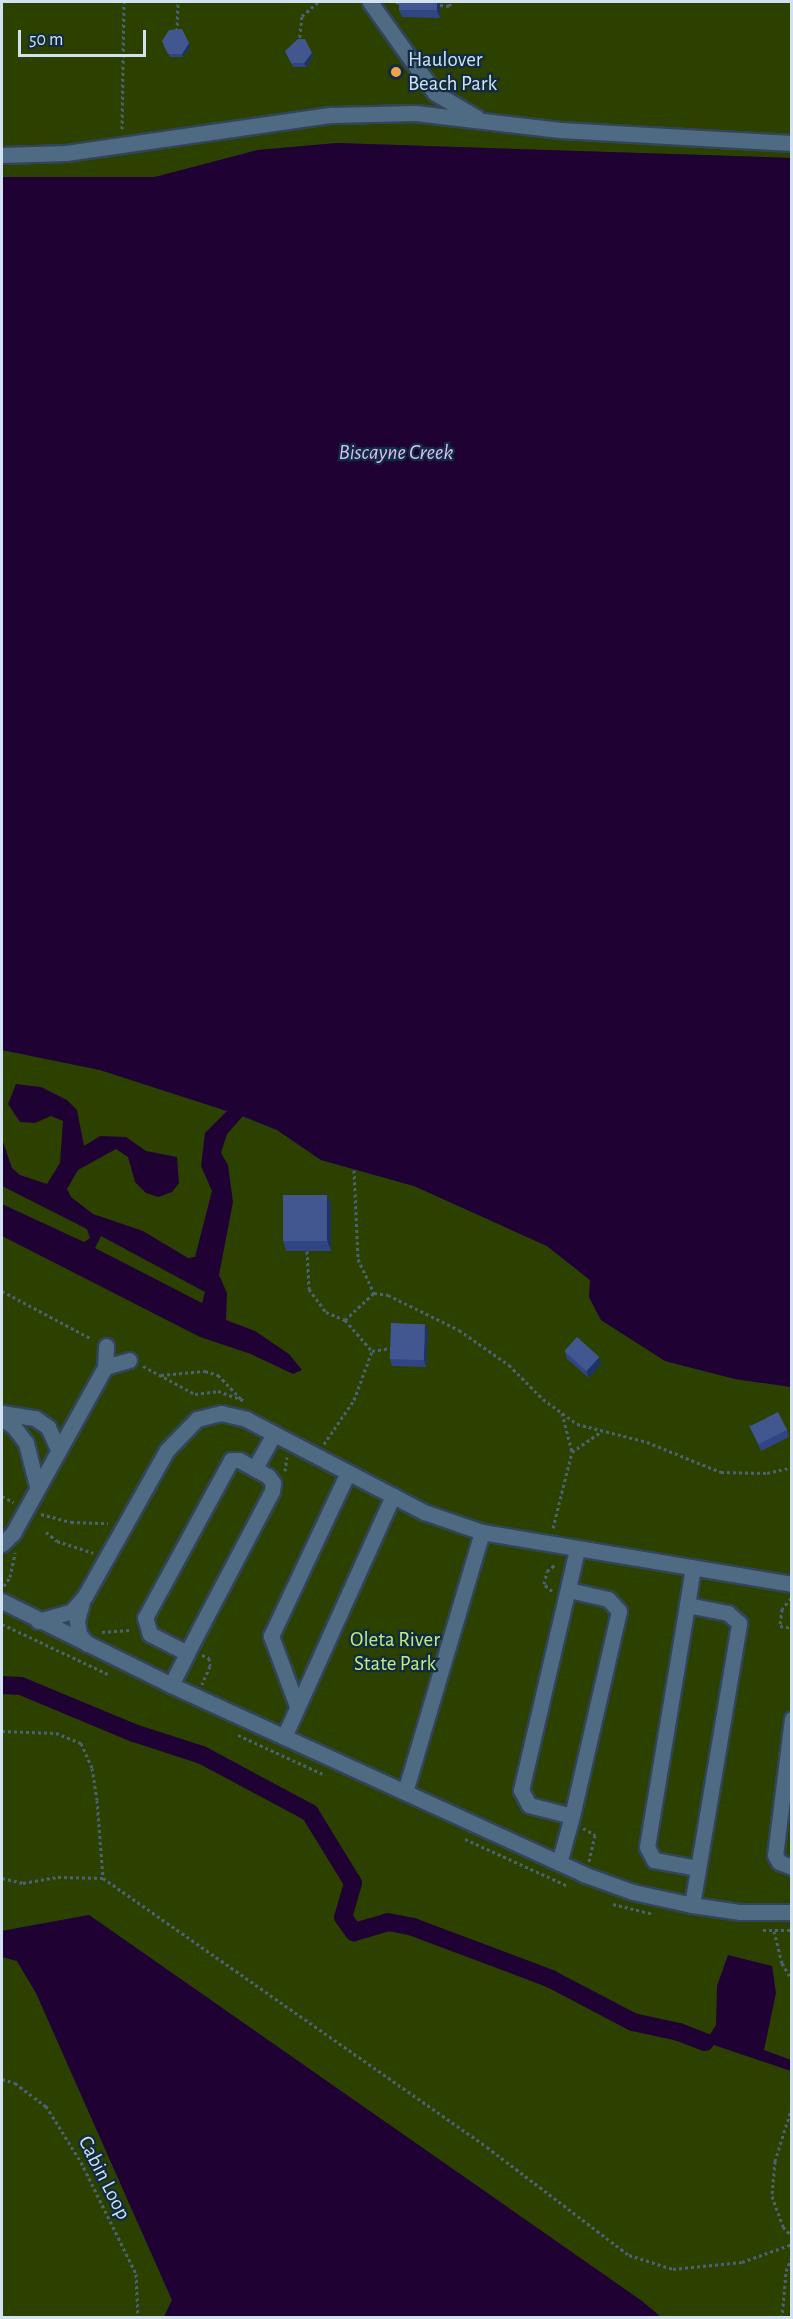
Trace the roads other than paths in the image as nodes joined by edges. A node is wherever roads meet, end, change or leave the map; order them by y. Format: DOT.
graph roads {
  1 [pos="370,2"];
  2 [pos="482,120"];
  3 [pos="792,143"];
  4 [pos="2,155"];
  5 [pos="105,1346"];
  6 [pos="129,1360"];
  7 [pos="105,1367"];
  8 [pos="2,1415"];
  9 [pos="274,1434"];
  10 [pos="58,1449"];
  11 [pos="255,1468"];
  12 [pos="348,1472"];
  13 [pos="37,1486"];
  14 [pos="393,1496"];
  15 [pos="482,1532"];
  16 [pos="2,1544"];
  17 [pos="577,1549"];
  18 [pos="693,1568"];
  19 [pos="792,1584"];
  20 [pos="569,1590"];
  21 [pos="85,1596"];
  22 [pos="2,1601"];
  23 [pos="687,1605"];
  24 [pos="38,1621"];
  25 [pos="83,1639"];
  26 [pos="187,1653"];
  27 [pos="171,1685"];
  28 [pos="297,1706"];
  29 [pos="792,1719"];
  30 [pos="284,1737"];
  31 [pos="405,1792"];
  32 [pos="571,1821"];
  33 [pos="559,1863"];
  34 [pos="792,1867"];
  35 [pos="698,1868"];
  36 [pos="692,1905"];
  37 [pos="792,1912"];
  1 -- 2 [label="street"];
  2 -- 3 [label="street"];
  2 -- 4 [label="street"];
  5 -- 7 [label="street"];
  6 -- 7 [label="street"];
  7 -- 10 [label="street"];
  8 -- 10 [label="street"];
  8 -- 13 [label="street"];
  9 -- 11 [label="street"];
  9 -- 12 [label="street"];
  9 -- 21 [label="street"];
  10 -- 13 [label="street"];
  11 -- 26 [label="street"];
  11 -- 26 [label="street"];
  12 -- 14 [label="street"];
  12 -- 28 [label="street"];
  13 -- 16 [label="street"];
  14 -- 15 [label="street"];
  14 -- 28 [label="street"];
  15 -- 17 [label="street"];
  15 -- 31 [label="street"];
  17 -- 18 [label="street"];
  17 -- 20 [label="street"];
  18 -- 19 [label="street"];
  18 -- 23 [label="street"];
  20 -- 32 [label="street"];
  20 -- 32 [label="street"];
  21 -- 24 [label="street"];
  21 -- 25 [label="street"];
  22 -- 24 [label="street"];
  23 -- 35 [label="street"];
  23 -- 35 [label="street"];
  24 -- 25 [label="street"];
  25 -- 27 [label="street"];
  26 -- 27 [label="street"];
  27 -- 30 [label="street"];
  28 -- 30 [label="street"];
  29 -- 34 [label="street"];
  30 -- 31 [label="street"];
  31 -- 33 [label="street"];
  32 -- 33 [label="street"];
  33 -- 36 [label="street"];
  35 -- 36 [label="street"];
  36 -- 37 [label="street"];
}
